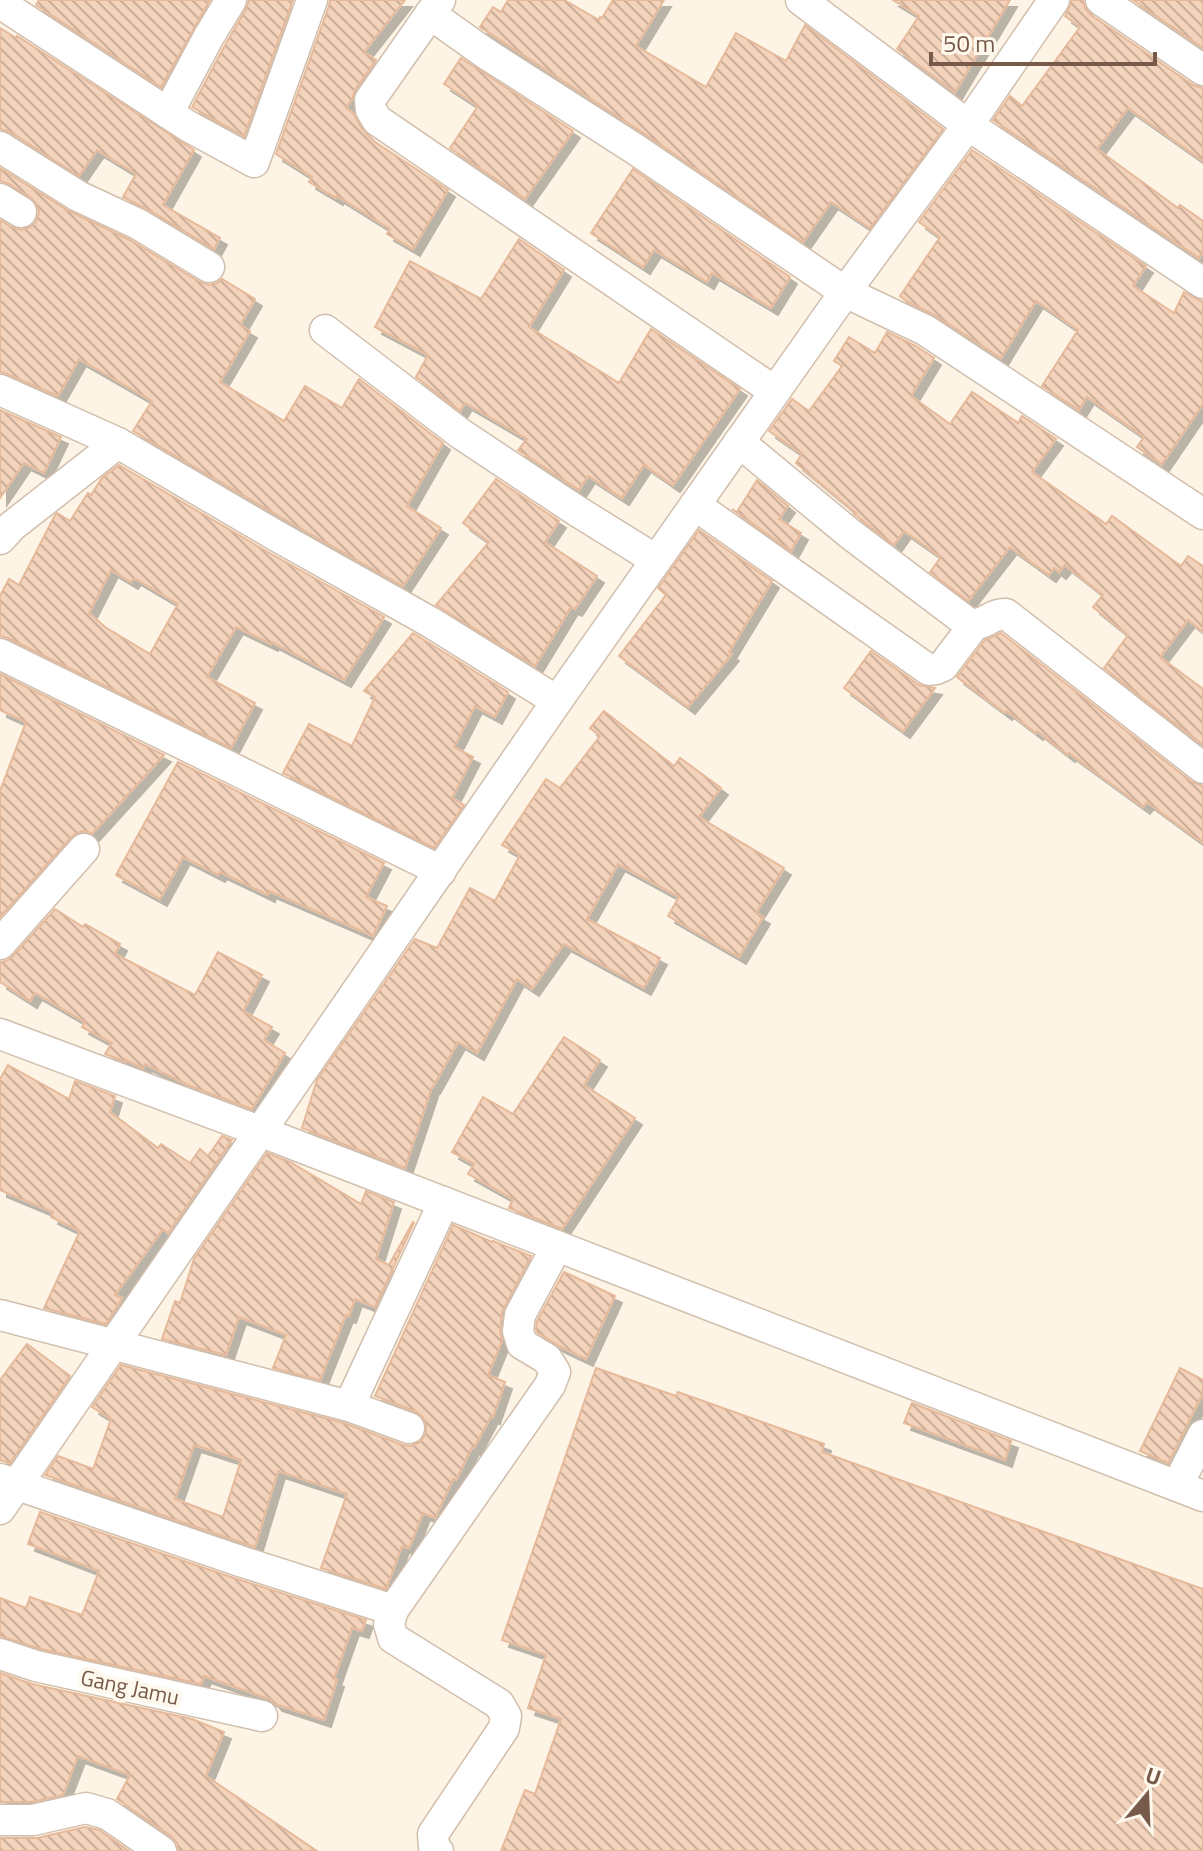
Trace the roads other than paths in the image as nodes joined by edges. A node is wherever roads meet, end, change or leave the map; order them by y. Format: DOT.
graph roads {
  1 [pos="231,0"];
  2 [pos="312,0"];
  3 [pos="801,0"];
  4 [pos="1054,0"];
  5 [pos="1101,0"];
  6 [pos="0,3"];
  7 [pos="435,7"];
  8 [pos="1203,70"];
  9 [pos="168,113"];
  10 [pos="968,125"];
  11 [pos="0,147"];
  12 [pos="209,267"];
  13 [pos="1203,283"];
  14 [pos="845,292"];
  15 [pos="325,330"];
  16 [pos="0,390"];
  17 [pos="774,391"];
  18 [pos="739,442"];
  19 [pos="118,443"];
  20 [pos="695,505"];
  21 [pos="1203,514"];
  22 [pos="0,539"];
  23 [pos="656,560"];
  24 [pos="974,625"];
  25 [pos="0,654"];
  26 [pos="557,701"];
  27 [pos="1203,768"];
  28 [pos="84,849"];
  29 [pos="441,871"];
  30 [pos="0,944"];
  31 [pos="0,1034"];
  32 [pos="262,1132"];
  33 [pos="444,1202"];
  34 [pos="557,1246"];
  35 [pos="0,1315"];
  36 [pos="113,1346"];
  37 [pos="349,1406"];
  38 [pos="409,1428"];
  39 [pos="1203,1435"];
  40 [pos="6,1491"];
  41 [pos="1190,1491"];
  42 [pos="393,1610"];
  43 [pos="0,1654"];
  44 [pos="262,1716"];
  45 [pos="0,1820"];
  46 [pos="161,1851"];
  47 [pos="438,1851"];
  1 -- 9 [label="street"];
  2 -- 9 [label="street"];
  3 -- 10 [label="street"];
  4 -- 10 [label="street"];
  5 -- 8 [label="street"];
  6 -- 9 [label="street"];
  7 -- 14 [label="street"];
  7 -- 17 [label="street"];
  10 -- 13 [label="street"];
  10 -- 14 [label="street"];
  11 -- 12 [label="street"];
  14 -- 17 [label="street"];
  14 -- 21 [label="street"];
  15 -- 23 [label="street"];
  16 -- 19 [label="street"];
  17 -- 18 [label="street"];
  18 -- 20 [label="street"];
  18 -- 24 [label="street"];
  19 -- 22 [label="street"];
  19 -- 26 [label="street"];
  20 -- 23 [label="street"];
  20 -- 24 [label="street"];
  23 -- 26 [label="street"];
  24 -- 27 [label="street"];
  25 -- 29 [label="street"];
  26 -- 29 [label="street"];
  28 -- 30 [label="street"];
  29 -- 32 [label="street"];
  31 -- 32 [label="street"];
  32 -- 33 [label="street"];
  32 -- 36 [label="street"];
  33 -- 34 [label="street"];
  33 -- 37 [label="street"];
  34 -- 41 [label="street"];
  34 -- 42 [label="street"];
  35 -- 36 [label="street"];
  36 -- 37 [label="street"];
  36 -- 40 [label="street"];
  37 -- 38 [label="street"];
  39 -- 41 [label="street"];
  40 -- 42 [label="street"];
  42 -- 47 [label="street"];
  43 -- 44 [label="street, Gang Jamu"];
  45 -- 46 [label="street"];
}
